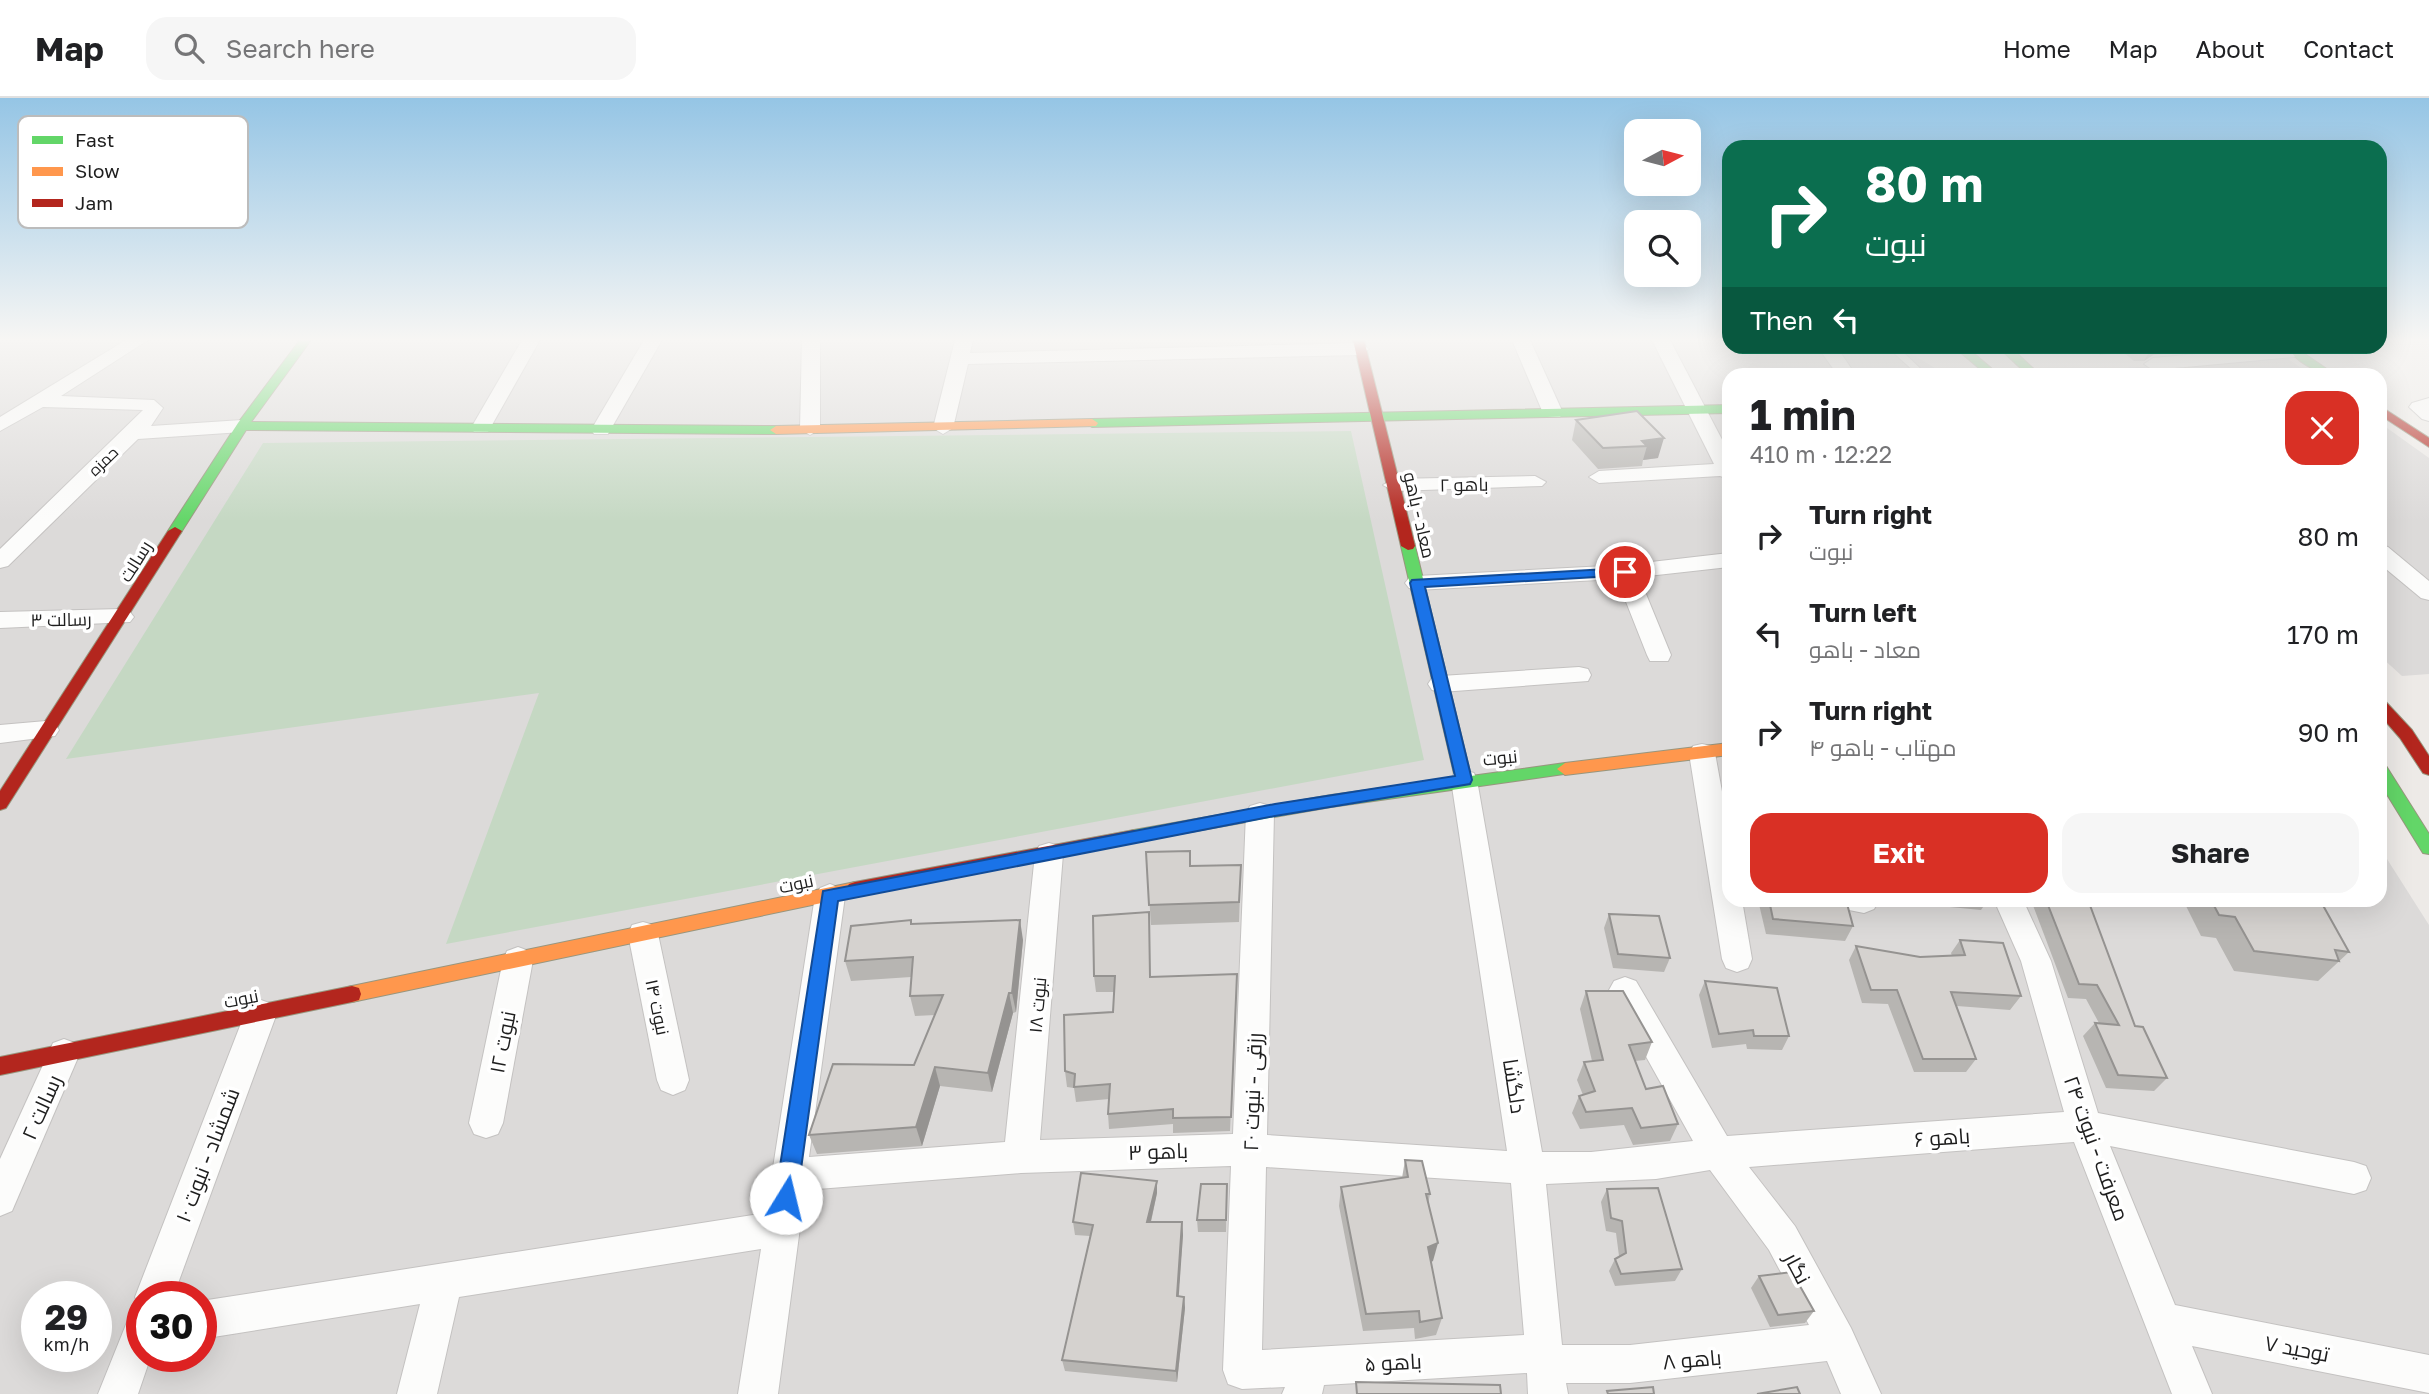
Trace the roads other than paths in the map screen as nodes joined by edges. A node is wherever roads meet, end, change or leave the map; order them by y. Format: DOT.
graph roads {
  1 [pos="261,400"];
  2 [pos="497,400"];
  3 [pos="618,400"];
  4 [pos="810,400"];
  5 [pos="950,400"];
  6 [pos="1373,400"];
  7 [pos="1548,400"];
  8 [pos="1690,400"];
  9 [pos="41,401"];
  10 [pos="2429,404"];
  11 [pos="1694,409"];
  12 [pos="1722,409"];
  13 [pos="1553,413"];
  14 [pos="2387,415"];
  15 [pos="2429,415"];
  16 [pos="1377,418"];
  17 [pos="0,425"];
  18 [pos="242,426"];
  19 [pos="481,428"];
  20 [pos="943,428"];
  21 [pos="810,429"];
  22 [pos="601,430"];
  23 [pos="132,433"];
  24 [pos="2429,443"];
  25 [pos="1722,460"];
  26 [pos="1722,471"];
  27 [pos="1599,477"];
  28 [pos="1535,482"];
  29 [pos="1394,485"];
  30 [pos="2387,558"];
  31 [pos="0,561"];
  32 [pos="1722,561"];
  33 [pos="1625,572"];
  34 [pos="1417,583"];
  35 [pos="2429,593"];
  36 [pos="122,617"];
  37 [pos="0,620"];
  38 [pos="1659,655"];
  39 [pos="1579,675"];
  40 [pos="1441,684"];
  41 [pos="2387,713"];
  42 [pos="47,730"];
  43 [pos="0,734"];
  44 [pos="1716,751"];
  45 [pos="2429,769"];
  46 [pos="1464,780"];
  47 [pos="2387,781"];
  48 [pos="0,804"];
  49 [pos="1260,813"];
  50 [pos="1722,826"];
  51 [pos="2429,848"];
  52 [pos="1049,854"];
  53 [pos="830,895"];
  54 [pos="1730,907"];
  55 [pos="2012,907"];
  56 [pos="643,934"];
  57 [pos="1737,959"];
  58 [pos="518,960"];
  59 [pos="1625,990"];
  60 [pos="261,1013"];
  61 [pos="64,1053"];
  62 [pos="0,1066"];
  63 [pos="673,1080"];
  64 [pos="486,1123"];
  65 [pos="2085,1126"];
  66 [pos="1251,1150"];
  67 [pos="1718,1153"];
  68 [pos="1021,1157"];
  69 [pos="1528,1168"];
  70 [pos="790,1175"];
  71 [pos="2354,1178"];
  72 [pos="0,1199"];
  73 [pos="781,1228"];
  74 [pos="160,1281"];
  75 [pos="444,1281"];
  76 [pos="217,1317"];
  77 [pos="2165,1322"];
  78 [pos="1838,1341"];
  79 [pos="1242,1370"];
  80 [pos="1546,1370"];
  81 [pos="126,1372"];
  82 [pos="2429,1374"];
  83 [pos="1306,1380"];
  84 [pos="118,1394"];
  85 [pos="417,1394"];
  86 [pos="758,1394"];
  87 [pos="1861,1394"];
  88 [pos="2192,1394"];
  1 -- 18 [label="street, رسالت"];
  2 -- 19 [label="street"];
  3 -- 22 [label="street"];
  4 -- 21 [label="street"];
  5 -- 20 [label="street"];
  6 -- 16 [label="street, معاد - باهو"];
  7 -- 13 [label="street"];
  8 -- 11 [label="street"];
  9 -- 17 [label="street"];
  9 -- 23 [label="street, حمزه"];
  10 -- 15 [label="street"];
  11 -- 12 [label="street"];
  11 -- 13 [label="street"];
  11 -- 25 [label="street"];
  13 -- 16 [label="street"];
  14 -- 24 [label="street"];
  16 -- 20 [label="street"];
  16 -- 29 [label="street, معاد - باهو"];
  18 -- 19 [label="street"];
  18 -- 23 [label="street"];
  18 -- 36 [label="street, رسالت"];
  19 -- 22 [label="street"];
  20 -- 21 [label="street"];
  21 -- 22 [label="street"];
  23 -- 31 [label="street, حمزه"];
  26 -- 27 [label="street"];
  28 -- 29 [label="street, باهو ۲"];
  29 -- 34 [label="street, معاد - باهو"];
  30 -- 35 [label="street"];
  32 -- 33 [label="street"];
  33 -- 34 [label="street"];
  33 -- 38 [label="street"];
  34 -- 40 [label="street, معاد - باهو"];
  36 -- 37 [label="street, رسالت ۳"];
  36 -- 42 [label="street, رسالت"];
  39 -- 40 [label="street"];
  40 -- 46 [label="street, معاد - باهو"];
  41 -- 45 [label="street"];
  42 -- 43 [label="street"];
  42 -- 48 [label="street, رسالت"];
  44 -- 46 [label="street, نبوت"];
  44 -- 50 [label="street"];
  46 -- 49 [label="street, نبوت"];
  46 -- 69 [label="street, دلگشا"];
  47 -- 51 [label="street"];
  49 -- 52 [label="street, نبوت"];
  49 -- 66 [label="street, رزقی - نبوت ۲۰"];
  52 -- 53 [label="street, نبوت"];
  52 -- 68 [label="street, نبوت ۱۸"];
  53 -- 56 [label="street, نبوت"];
  53 -- 70 [label="street"];
  54 -- 57 [label="street"];
  55 -- 65 [label="street, معرفت - نبوت ۲۴"];
  56 -- 58 [label="street, نبوت"];
  56 -- 63 [label="street, نبوت ۱۴"];
  58 -- 60 [label="street, نبوت"];
  58 -- 64 [label="street, نبوت ۱۲"];
  59 -- 67 [label="street"];
  60 -- 61 [label="street, نبوت"];
  60 -- 74 [label="street, شمشاد - نبوت ۱۰"];
  61 -- 62 [label="street, نبوت"];
  61 -- 72 [label="street, رسالت ۲"];
  65 -- 67 [label="street, باهو ۶"];
  65 -- 71 [label="street, باهو ۶"];
  65 -- 77 [label="street, معرفت - نبوت ۲۴"];
  66 -- 68 [label="street, باهو ۳"];
  66 -- 69 [label="street, باهو ۳"];
  66 -- 79 [label="street, رزقی - نبوت ۲۰"];
  67 -- 69 [label="street, باهو ۶"];
  67 -- 78 [label="street, نگار"];
  68 -- 70 [label="street, باهو ۳"];
  69 -- 80 [label="street, دلگشا"];
  70 -- 73 [label="street"];
  73 -- 75 [label="street"];
  73 -- 86 [label="street"];
  75 -- 76 [label="street"];
  75 -- 85 [label="street"];
  77 -- 82 [label="street, توحید ۷"];
  77 -- 88 [label="street, معرفت - نبوت ۲۴"];
  78 -- 80 [label="street, باهو ۸"];
  78 -- 87 [label="street, نگار"];
  79 -- 83 [label="street, باهو ۵"];
  80 -- 83 [label="street, باهو ۵"];
  81 -- 84 [label="street"];
}
